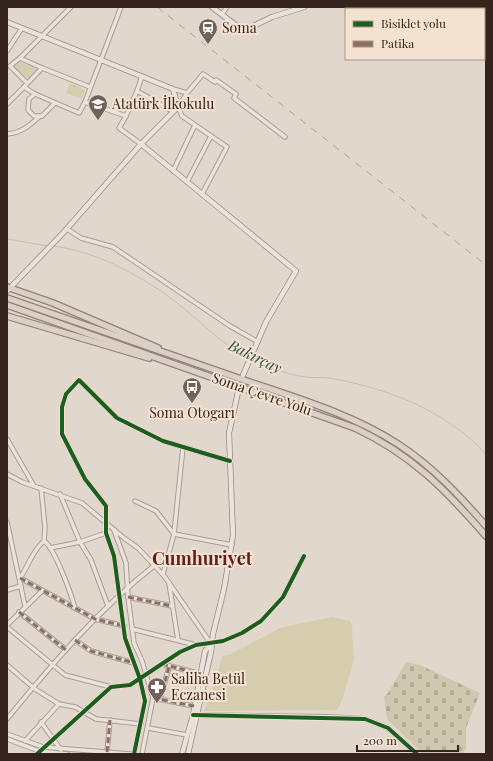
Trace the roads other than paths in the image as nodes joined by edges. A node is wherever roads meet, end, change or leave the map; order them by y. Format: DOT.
graph roads {
  1 [pos="71,7"];
  2 [pos="121,7"];
  3 [pos="212,7"];
  4 [pos="227,7"];
  5 [pos="304,7"];
  6 [pos="222,14"];
  7 [pos="7,22"];
  8 [pos="22,28"];
  9 [pos="42,36"];
  10 [pos="7,51"];
  11 [pos="20,58"];
  12 [pos="102,60"];
  13 [pos="8,68"];
  14 [pos="42,68"];
  15 [pos="142,76"];
  16 [pos="27,83"];
  17 [pos="24,87"];
  18 [pos="90,87"];
  19 [pos="173,90"];
  20 [pos="137,91"];
  21 [pos="187,93"];
  22 [pos="35,94"];
  23 [pos="85,102"];
  24 [pos="55,103"];
  25 [pos="7,104"];
  26 [pos="178,107"];
  27 [pos="172,111"];
  28 [pos="126,116"];
  29 [pos="40,117"];
  30 [pos="195,125"];
  31 [pos="7,134"];
  32 [pos="211,136"];
  33 [pos="286,137"];
  34 [pos="141,144"];
  35 [pos="173,171"];
  36 [pos="187,182"];
  37 [pos="202,194"];
  38 [pos="66,231"];
  39 [pos="8,289"];
  40 [pos="7,298"];
  41 [pos="7,305"];
  42 [pos="7,316"];
  43 [pos="258,342"];
  44 [pos="192,362"];
  45 [pos="190,369"];
  46 [pos="244,373"];
  47 [pos="238,392"];
  48 [pos="7,439"];
  49 [pos="183,447"];
  50 [pos="230,461"];
  51 [pos="7,474"];
  52 [pos="34,486"];
  53 [pos="41,488"];
  54 [pos="60,494"];
  55 [pos="135,501"];
  56 [pos="7,522"];
  57 [pos="107,523"];
  58 [pos="486,526"];
  59 [pos="113,529"];
  60 [pos="106,533"];
  61 [pos="174,534"];
  62 [pos="486,536"];
  63 [pos="44,541"];
  64 [pos="80,542"];
  65 [pos="232,545"];
  66 [pos="13,547"];
  67 [pos="50,548"];
  68 [pos="7,549"];
  69 [pos="304,556"];
  70 [pos="155,566"];
  71 [pos="163,574"];
  72 [pos="20,578"];
  73 [pos="169,583"];
  74 [pos="21,586"];
  75 [pos="128,587"];
  76 [pos="7,590"];
  77 [pos="42,591"];
  78 [pos="120,594"];
  79 [pos="128,596"];
  80 [pos="25,606"];
  81 [pos="108,606"];
  82 [pos="172,606"];
  83 [pos="75,608"];
  84 [pos="19,612"];
  85 [pos="96,619"];
  86 [pos="7,626"];
  87 [pos="124,626"];
  88 [pos="132,629"];
  89 [pos="76,640"];
  90 [pos="178,640"];
  91 [pos="211,644"];
  92 [pos="196,645"];
  93 [pos="66,650"];
  94 [pos="134,662"];
  95 [pos="162,664"];
  96 [pos="7,665"];
  97 [pos="53,665"];
  98 [pos="169,667"];
  99 [pos="201,674"];
  100 [pos="146,675"];
  101 [pos="140,679"];
  102 [pos="33,687"];
  103 [pos="111,687"];
  104 [pos="153,698"];
  105 [pos="160,699"];
  106 [pos="59,704"];
  107 [pos="194,706"];
  108 [pos="84,712"];
  109 [pos="195,715"];
  110 [pos="7,719"];
  111 [pos="110,720"];
  112 [pos="41,722"];
  113 [pos="141,724"];
  114 [pos="148,728"];
  115 [pos="7,734"];
  116 [pos="187,735"];
  117 [pos="7,738"];
  118 [pos="53,738"];
  119 [pos="24,742"];
  120 [pos="43,747"];
  121 [pos="61,750"];
  122 [pos="38,752"];
  123 [pos="107,752"];
  124 [pos="67,754"];
  125 [pos="130,754"];
  126 [pos="134,754"];
  127 [pos="142,754"];
  128 [pos="182,754"];
  129 [pos="188,754"];
  130 [pos="417,754"];
  1 -- 9 [label="street"];
  2 -- 12 [label="street"];
  3 -- 6 [label="main road"];
  4 -- 6 [label="street"];
  5 -- 6 [label="main road"];
  7 -- 8 [label="main road"];
  8 -- 9 [label="main road"];
  8 -- 10 [label="street"];
  9 -- 11 [label="street"];
  9 -- 12 [label="main road"];
  11 -- 13 [label="street"];
  11 -- 14 [label="street"];
  12 -- 15 [label="main road"];
  12 -- 18 [label="street"];
  13 -- 16 [label="street"];
  14 -- 16 [label="street"];
  14 -- 18 [label="street"];
  15 -- 19 [label="main road"];
  15 -- 20 [label="street"];
  16 -- 17 [label="street"];
  17 -- 22 [label="street"];
  17 -- 25 [label="street"];
  18 -- 23 [label="street"];
  19 -- 21 [label="street"];
  19 -- 26 [label="main road"];
  20 -- 27 [label="street"];
  20 -- 28 [label="street"];
  21 -- 26 [label="street"];
  21 -- 33 [label="street"];
  22 -- 24 [label="street"];
  22 -- 29 [label="street"];
  23 -- 24 [label="street"];
  23 -- 28 [label="street"];
  24 -- 29 [label="street"];
  26 -- 27 [label="main road"];
  26 -- 30 [label="street"];
  27 -- 34 [label="main road"];
  28 -- 34 [label="street"];
  29 -- 31 [label="street"];
  30 -- 32 [label="street"];
  30 -- 35 [label="street"];
  32 -- 36 [label="street"];
  32 -- 37 [label="street"];
  34 -- 35 [label="main road"];
  34 -- 38 [label="main road"];
  35 -- 36 [label="main road"];
  36 -- 37 [label="main road"];
  37 -- 43 [label="main road"];
  38 -- 39 [label="main road"];
  38 -- 43 [label="street"];
  39 -- 44 [label="highway"];
  40 -- 44 [label="highway, Soma Çevre Yolu"];
  41 -- 45 [label="highway, Soma Çevre Yolu"];
  42 -- 45 [label="highway"];
  43 -- 46 [label="main road"];
  44 -- 58 [label="highway, Soma Çevre Yolu"];
  45 -- 62 [label="highway, Soma Çevre Yolu"];
  47 -- 50 [label="main road"];
  48 -- 52 [label="street"];
  49 -- 50 [label="street"];
  49 -- 57 [label="street"];
  49 -- 61 [label="street"];
  50 -- 65 [label="main road"];
  51 -- 52 [label="street"];
  52 -- 53 [label="street"];
  53 -- 54 [label="street"];
  53 -- 63 [label="street"];
  54 -- 57 [label="street"];
  54 -- 64 [label="street"];
  55 -- 61 [label="street"];
  56 -- 66 [label="street"];
  57 -- 59 [label="street"];
  57 -- 60 [label="street"];
  59 -- 70 [label="street"];
  59 -- 75 [label="street"];
  60 -- 64 [label="street"];
  60 -- 78 [label="street"];
  61 -- 65 [label="street"];
  61 -- 71 [label="street"];
  63 -- 67 [label="street"];
  63 -- 72 [label="street"];
  64 -- 67 [label="street"];
  64 -- 81 [label="street"];
  65 -- 91 [label="main road"];
  66 -- 68 [label="street"];
  66 -- 72 [label="street"];
  67 -- 83 [label="street"];
  69 -- 91 [label="street"];
  70 -- 71 [label="street"];
  70 -- 75 [label="street"];
  71 -- 73 [label="street"];
  72 -- 74 [label="street"];
  72 -- 77 [label="street"];
  73 -- 82 [label="street"];
  73 -- 91 [label="street"];
  74 -- 76 [label="street"];
  74 -- 80 [label="street"];
  75 -- 78 [label="street"];
  75 -- 79 [label="street"];
  77 -- 80 [label="street"];
  77 -- 83 [label="street"];
  78 -- 81 [label="street"];
  78 -- 87 [label="street"];
  79 -- 82 [label="street"];
  79 -- 88 [label="street"];
  80 -- 84 [label="street"];
  81 -- 85 [label="street"];
  82 -- 90 [label="street"];
  83 -- 85 [label="street"];
  84 -- 86 [label="street"];
  84 -- 93 [label="street"];
  85 -- 87 [label="street"];
  85 -- 89 [label="street"];
  86 -- 97 [label="street"];
  87 -- 94 [label="street"];
  88 -- 90 [label="street"];
  88 -- 100 [label="street"];
  89 -- 93 [label="street"];
  89 -- 94 [label="street"];
  90 -- 92 [label="street"];
  91 -- 92 [label="street"];
  91 -- 99 [label="main road"];
  91 -- 109 [label="main road"];
  92 -- 95 [label="street"];
  93 -- 97 [label="street"];
  94 -- 101 [label="street"];
  95 -- 98 [label="street"];
  95 -- 100 [label="street"];
  96 -- 102 [label="street"];
  97 -- 102 [label="street"];
  97 -- 103 [label="street"];
  98 -- 99 [label="street"];
  98 -- 105 [label="street"];
  99 -- 107 [label="main road"];
  100 -- 101 [label="street"];
  100 -- 104 [label="street"];
  101 -- 103 [label="street"];
  101 -- 113 [label="street"];
  102 -- 106 [label="street"];
  102 -- 110 [label="street"];
  103 -- 108 [label="street"];
  104 -- 105 [label="street"];
  104 -- 114 [label="street"];
  105 -- 107 [label="street"];
  106 -- 108 [label="street"];
  106 -- 112 [label="street"];
  107 -- 109 [label="main road"];
  108 -- 111 [label="street"];
  108 -- 118 [label="street"];
  109 -- 116 [label="main road"];
  109 -- 129 [label="main road"];
  109 -- 130 [label="street"];
  111 -- 113 [label="street"];
  111 -- 123 [label="street"];
  112 -- 118 [label="street"];
  112 -- 119 [label="street"];
  113 -- 126 [label="street"];
  114 -- 116 [label="street"];
  114 -- 127 [label="street"];
  115 -- 119 [label="street"];
  116 -- 128 [label="main road"];
  117 -- 122 [label="street"];
  118 -- 120 [label="street"];
  118 -- 121 [label="street"];
  119 -- 120 [label="street"];
  120 -- 121 [label="street"];
  120 -- 122 [label="street"];
  121 -- 123 [label="street"];
  122 -- 124 [label="street"];
  123 -- 125 [label="street"];
}
